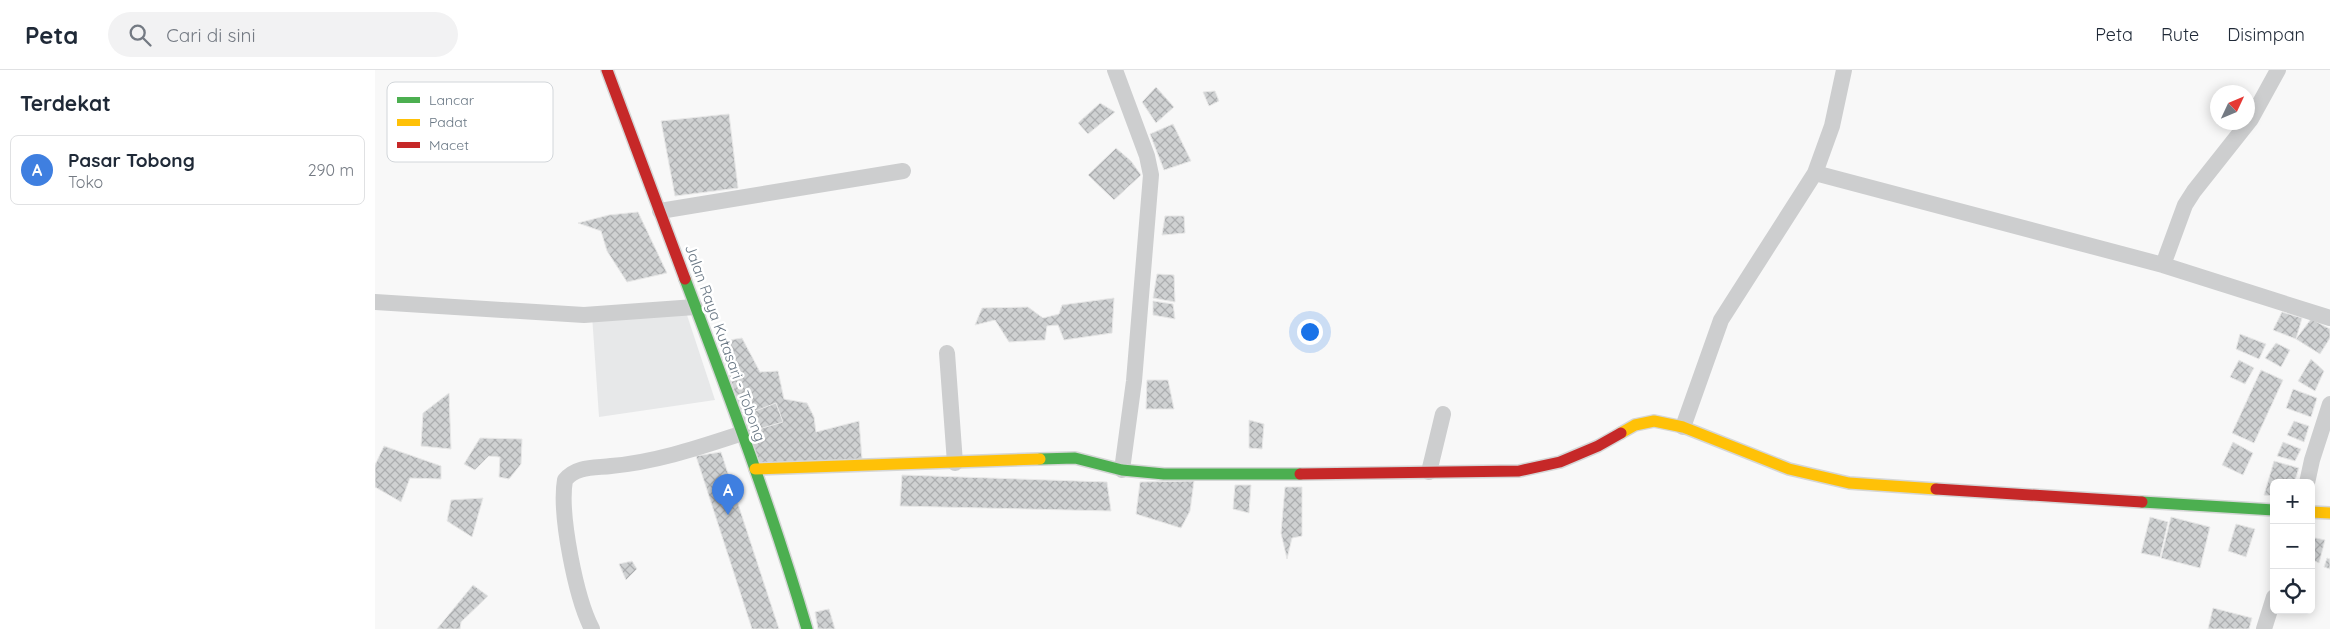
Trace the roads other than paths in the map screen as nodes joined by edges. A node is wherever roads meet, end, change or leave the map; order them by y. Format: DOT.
graph roads {
  1 [pos="607,70"];
  2 [pos="1115,70"];
  3 [pos="1844,70"];
  4 [pos="2279,70"];
  5 [pos="903,171"];
  6 [pos="1815,173"];
  7 [pos="660,211"];
  8 [pos="2163,264"];
  9 [pos="375,302"];
  10 [pos="695,307"];
  11 [pos="2330,318"];
  12 [pos="947,352"];
  13 [pos="2330,404"];
  14 [pos="1443,414"];
  15 [pos="1683,427"];
  16 [pos="743,433"];
  17 [pos="955,463"];
  18 [pos="755,469"];
  19 [pos="1123,470"];
  20 [pos="1429,472"];
  21 [pos="2308,479"];
  22 [pos="2270,510"];
  23 [pos="2315,512"];
  24 [pos="2330,513"];
  25 [pos="2270,610"];
  26 [pos="592,629"];
  27 [pos="807,629"];
  28 [pos="2264,629"];
  1 -- 7 [label="street, Jalan Raya Kutasari - Tobong"];
  2 -- 19 [label="street"];
  3 -- 6 [label="street"];
  4 -- 8 [label="street"];
  5 -- 7 [label="street"];
  6 -- 8 [label="street"];
  6 -- 15 [label="street"];
  7 -- 10 [label="street, Jalan Raya Kutasari - Tobong"];
  8 -- 11 [label="street"];
  9 -- 10 [label="street"];
  10 -- 16 [label="street, Jalan Raya Kutasari - Tobong"];
  12 -- 17 [label="street"];
  13 -- 21 [label="street"];
  14 -- 20 [label="street"];
  15 -- 20 [label="street"];
  15 -- 22 [label="street"];
  16 -- 18 [label="street, Jalan Raya Kutasari - Tobong"];
  16 -- 26 [label="street"];
  17 -- 18 [label="street"];
  17 -- 19 [label="street"];
  18 -- 27 [label="street, Jalan Raya Kutasari - Tobong"];
  19 -- 20 [label="street"];
  23 -- 24 [label="street"];
  25 -- 28 [label="street"];
}
